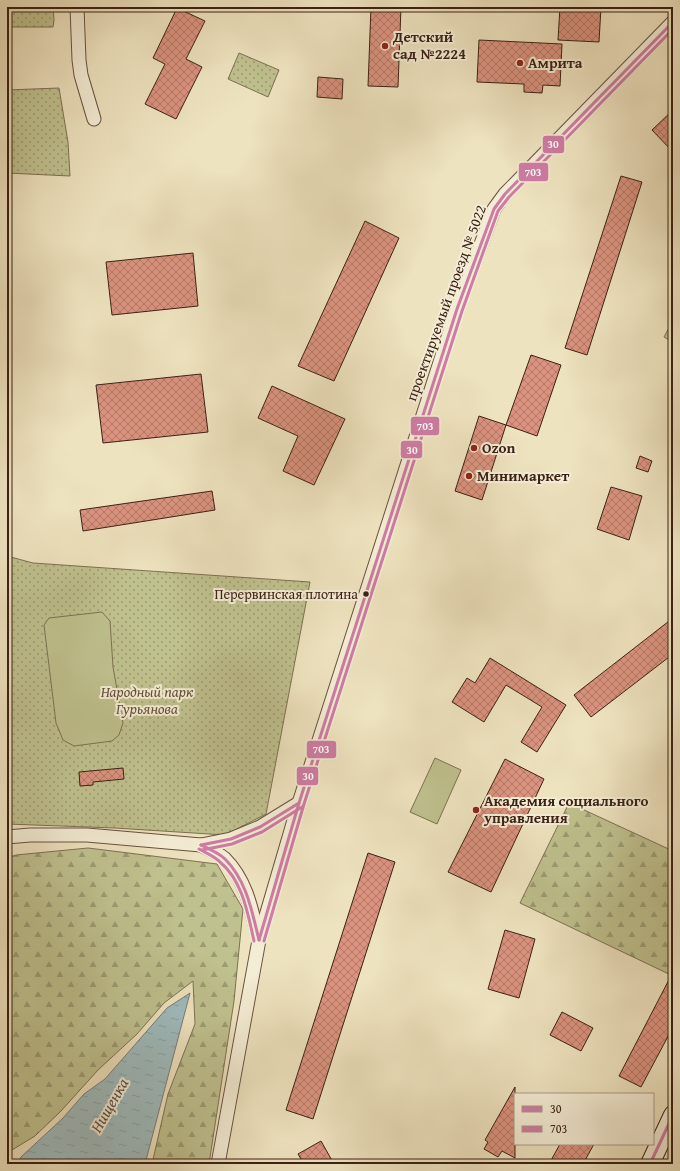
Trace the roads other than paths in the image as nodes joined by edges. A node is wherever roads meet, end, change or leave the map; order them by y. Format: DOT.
graph roads {
  1 [pos="77,7"];
  2 [pos="673,22"];
  3 [pos="94,119"];
  4 [pos="299,803"];
  5 [pos="7,837"];
  6 [pos="201,844"];
  7 [pos="260,940"];
  8 [pos="673,1115"];
  9 [pos="218,1164"];
  10 [pos="650,1164"];
  1 -- 3 [label="street"];
  2 -- 4 [label="street, проектируемый проезд № 5022"];
  4 -- 6 [label="street"];
  4 -- 7 [label="street, проектируемый проезд № 5022"];
  5 -- 6 [label="street"];
  6 -- 7 [label="street"];
  7 -- 9 [label="street, проектируемый проезд № 5022"];
  8 -- 10 [label="main road"];
}
